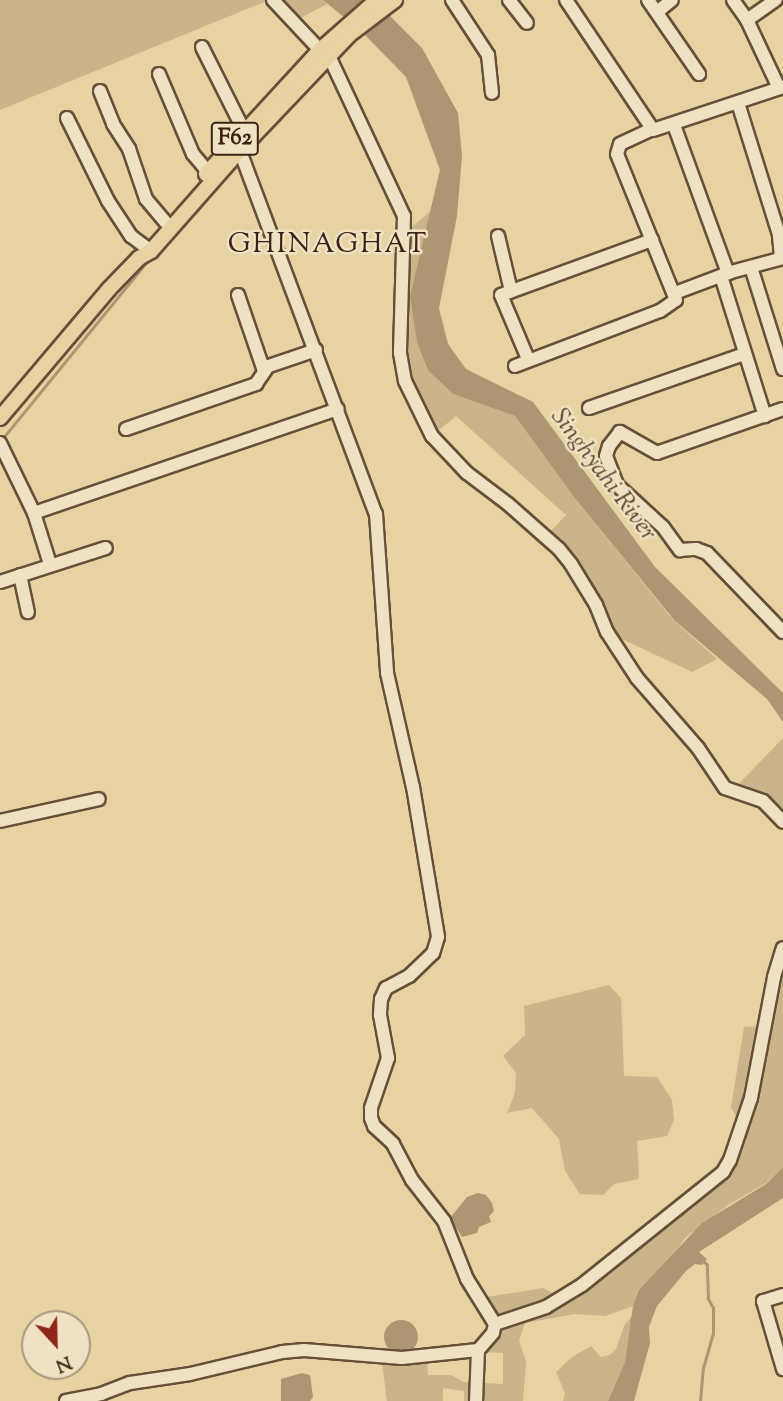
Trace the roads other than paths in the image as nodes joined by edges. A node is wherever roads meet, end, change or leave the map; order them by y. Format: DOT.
graph roads {
  1 [pos="273,0"];
  2 [pos="452,0"];
  3 [pos="509,0"];
  4 [pos="566,0"];
  5 [pos="648,0"];
  6 [pos="672,0"];
  7 [pos="733,0"];
  8 [pos="776,0"];
  9 [pos="388,1"];
  10 [pos="657,12"];
  11 [pos="747,20"];
  12 [pos="527,23"];
  13 [pos="202,47"];
  14 [pos="324,53"];
  15 [pos="159,74"];
  16 [pos="699,74"];
  17 [pos="781,88"];
  18 [pos="100,91"];
  19 [pos="492,93"];
  20 [pos="738,103"];
  21 [pos="66,118"];
  22 [pos="674,125"];
  23 [pos="652,129"];
  24 [pos="240,140"];
  25 [pos="208,172"];
  26 [pos="165,222"];
  27 [pos="498,236"];
  28 [pos="652,240"];
  29 [pos="144,252"];
  30 [pos="782,258"];
  31 [pos="751,267"];
  32 [pos="724,274"];
  33 [pos="511,291"];
  34 [pos="675,293"];
  35 [pos="238,295"];
  36 [pos="316,350"];
  37 [pos="744,354"];
  38 [pos="528,359"];
  39 [pos="515,366"];
  40 [pos="266,369"];
  41 [pos="783,369"];
  42 [pos="589,408"];
  43 [pos="338,409"];
  44 [pos="783,409"];
  45 [pos="765,416"];
  46 [pos="0,418"];
  47 [pos="126,429"];
  48 [pos="0,443"];
  49 [pos="34,513"];
  50 [pos="106,548"];
  51 [pos="50,565"];
  52 [pos="20,575"];
  53 [pos="0,582"];
  54 [pos="28,612"];
  55 [pos="783,632"];
  56 [pos="99,799"];
  57 [pos="0,821"];
  58 [pos="783,822"];
  59 [pos="783,948"];
  60 [pos="783,1295"];
  61 [pos="495,1324"];
  62 [pos="779,1342"];
  63 [pos="478,1350"];
  64 [pos="783,1369"];
  65 [pos="66,1401"];
  66 [pos="476,1401"];
  1 -- 14 [label="street"];
  2 -- 19 [label="street"];
  3 -- 12 [label="street"];
  4 -- 23 [label="street"];
  5 -- 10 [label="street"];
  6 -- 10 [label="street"];
  7 -- 11 [label="street"];
  8 -- 11 [label="street"];
  9 -- 14 [label="main road, F62"];
  10 -- 16 [label="street"];
  11 -- 17 [label="street"];
  13 -- 24 [label="street"];
  14 -- 24 [label="main road, F62"];
  14 -- 58 [label="street"];
  15 -- 25 [label="street"];
  17 -- 20 [label="street"];
  18 -- 26 [label="street"];
  20 -- 22 [label="street"];
  20 -- 30 [label="street"];
  21 -- 29 [label="street"];
  22 -- 23 [label="street"];
  22 -- 32 [label="street"];
  23 -- 28 [label="street"];
  24 -- 25 [label="main road, F62"];
  24 -- 29 [label="main road, F62"];
  24 -- 36 [label="street"];
  25 -- 26 [label="main road, F62"];
  26 -- 29 [label="main road, F62"];
  27 -- 33 [label="street"];
  28 -- 33 [label="street"];
  28 -- 34 [label="street"];
  29 -- 46 [label="main road, F62"];
  30 -- 31 [label="street"];
  31 -- 32 [label="street"];
  31 -- 41 [label="street"];
  32 -- 34 [label="street"];
  32 -- 37 [label="street"];
  33 -- 38 [label="street"];
  34 -- 38 [label="street"];
  35 -- 40 [label="street"];
  36 -- 40 [label="street"];
  36 -- 43 [label="street"];
  37 -- 42 [label="street"];
  37 -- 45 [label="street"];
  38 -- 39 [label="street"];
  40 -- 47 [label="street"];
  43 -- 49 [label="street"];
  43 -- 61 [label="street"];
  44 -- 45 [label="street"];
  45 -- 55 [label="street"];
  48 -- 49 [label="street"];
  49 -- 51 [label="street"];
  50 -- 51 [label="street"];
  51 -- 52 [label="street"];
  52 -- 53 [label="street"];
  52 -- 54 [label="street"];
  56 -- 57 [label="street"];
  59 -- 61 [label="street"];
  60 -- 62 [label="street"];
  61 -- 63 [label="street"];
  62 -- 64 [label="street"];
  63 -- 65 [label="street"];
  63 -- 66 [label="street"];
}
